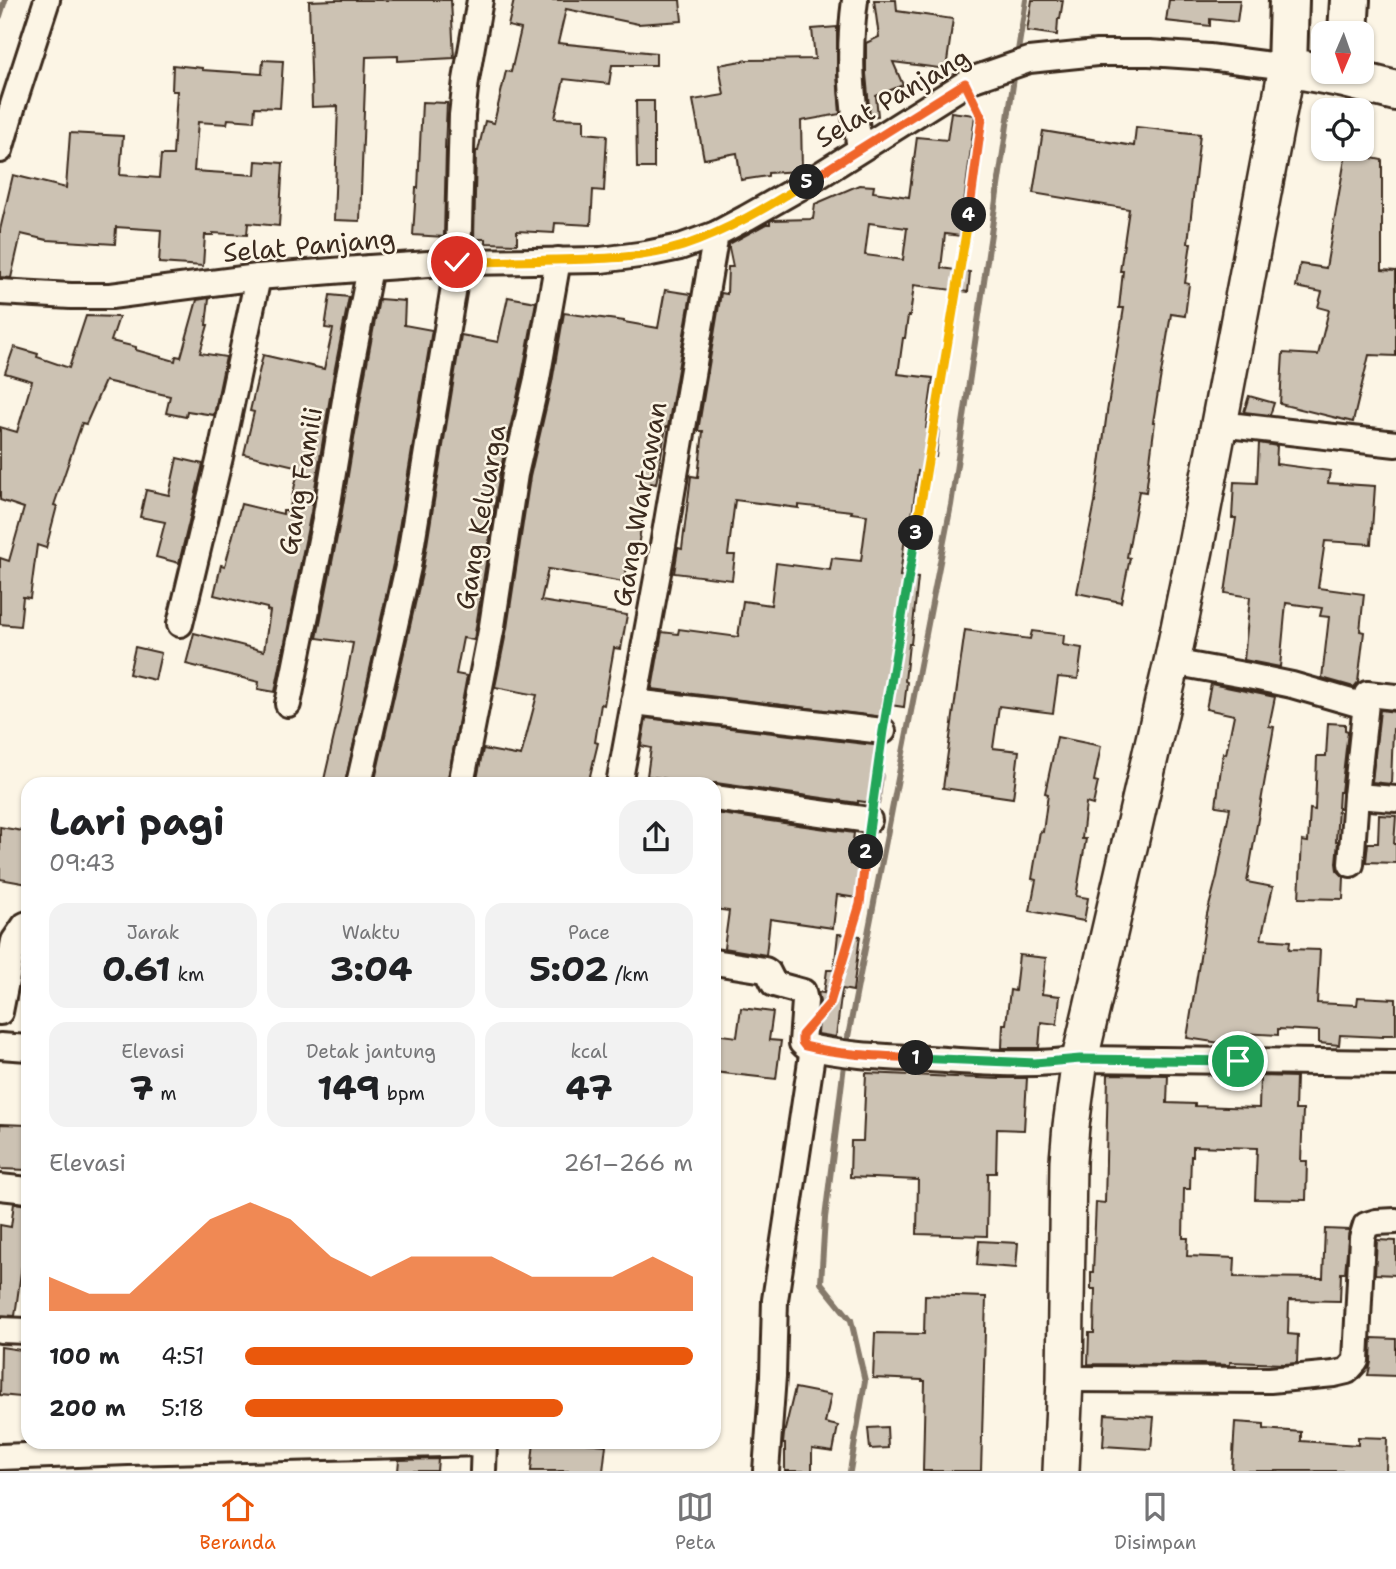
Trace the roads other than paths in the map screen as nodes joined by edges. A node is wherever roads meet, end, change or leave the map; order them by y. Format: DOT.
graph roads {
  1 [pos="47,0"];
  2 [pos="480,0"];
  3 [pos="855,0"];
  4 [pos="1289,0"];
  5 [pos="1350,0"];
  6 [pos="1349,21"];
  7 [pos="1287,67"];
  8 [pos="1311,70"];
  9 [pos="1374,84"];
  10 [pos="1396,91"];
  11 [pos="860,148"];
  12 [pos="0,150"];
  13 [pos="716,234"];
  14 [pos="558,260"];
  15 [pos="457,262"];
  16 [pos="370,268"];
  17 [pos="258,277"];
  18 [pos="0,292"];
  19 [pos="1219,424"];
  20 [pos="1396,444"];
  21 [pos="180,624"];
  22 [pos="1172,662"];
  23 [pos="1396,697"];
  24 [pos="634,702"];
  25 [pos="288,704"];
  26 [pos="1365,706"];
  27 [pos="883,731"];
  28 [pos="361,777"];
  29 [pos="462,777"];
  30 [pos="621,777"];
  31 [pos="1356,796"];
  32 [pos="721,798"];
  33 [pos="1396,799"];
  34 [pos="869,820"];
  35 [pos="1351,864"];
  36 [pos="21,930"];
  37 [pos="721,963"];
  38 [pos="0,1012"];
  39 [pos="816,1045"];
  40 [pos="0,1046"];
  41 [pos="21,1048"];
  42 [pos="1080,1059"];
  43 [pos="1396,1063"];
  44 [pos="0,1188"];
  45 [pos="21,1189"];
  46 [pos="1396,1221"];
  47 [pos="0,1330"];
  48 [pos="21,1331"];
  49 [pos="1065,1379"];
  50 [pos="247,1449"];
  51 [pos="484,1449"];
  52 [pos="0,1457"];
  53 [pos="483,1471"];
  54 [pos="766,1471"];
  55 [pos="1061,1471"];
  1 -- 12 [label="street"];
  2 -- 15 [label="street"];
  3 -- 11 [label="street"];
  4 -- 7 [label="highway"];
  5 -- 6 [label="highway"];
  7 -- 8 [label="highway"];
  7 -- 11 [label="street, Selat Panjang"];
  7 -- 19 [label="street"];
  9 -- 10 [label="highway"];
  11 -- 13 [label="street, Selat Panjang"];
  13 -- 14 [label="street, Selat Panjang"];
  13 -- 24 [label="street, Gang Wartawan"];
  14 -- 15 [label="street, Selat Panjang"];
  14 -- 29 [label="street, Gang Keluarga"];
  15 -- 16 [label="street, Selat Panjang"];
  15 -- 28 [label="street"];
  16 -- 17 [label="street, Selat Panjang"];
  16 -- 25 [label="street, Gang Famili"];
  17 -- 18 [label="street, Selat Panjang"];
  17 -- 21 [label="street"];
  19 -- 20 [label="street"];
  19 -- 22 [label="street"];
  22 -- 26 [label="street"];
  22 -- 42 [label="street"];
  23 -- 26 [label="street"];
  24 -- 27 [label="street"];
  24 -- 30 [label="street, Gang Wartawan"];
  26 -- 31 [label="street"];
  31 -- 33 [label="street"];
  31 -- 35 [label="street"];
  32 -- 34 [label="street"];
  36 -- 38 [label="street"];
  37 -- 39 [label="street"];
  39 -- 42 [label="street"];
  39 -- 54 [label="street"];
  40 -- 41 [label="street"];
  42 -- 43 [label="street"];
  42 -- 49 [label="street"];
  44 -- 45 [label="street"];
  46 -- 49 [label="street"];
  47 -- 48 [label="street"];
  49 -- 55 [label="street"];
  50 -- 52 [label="street"];
  51 -- 53 [label="street"];
}
